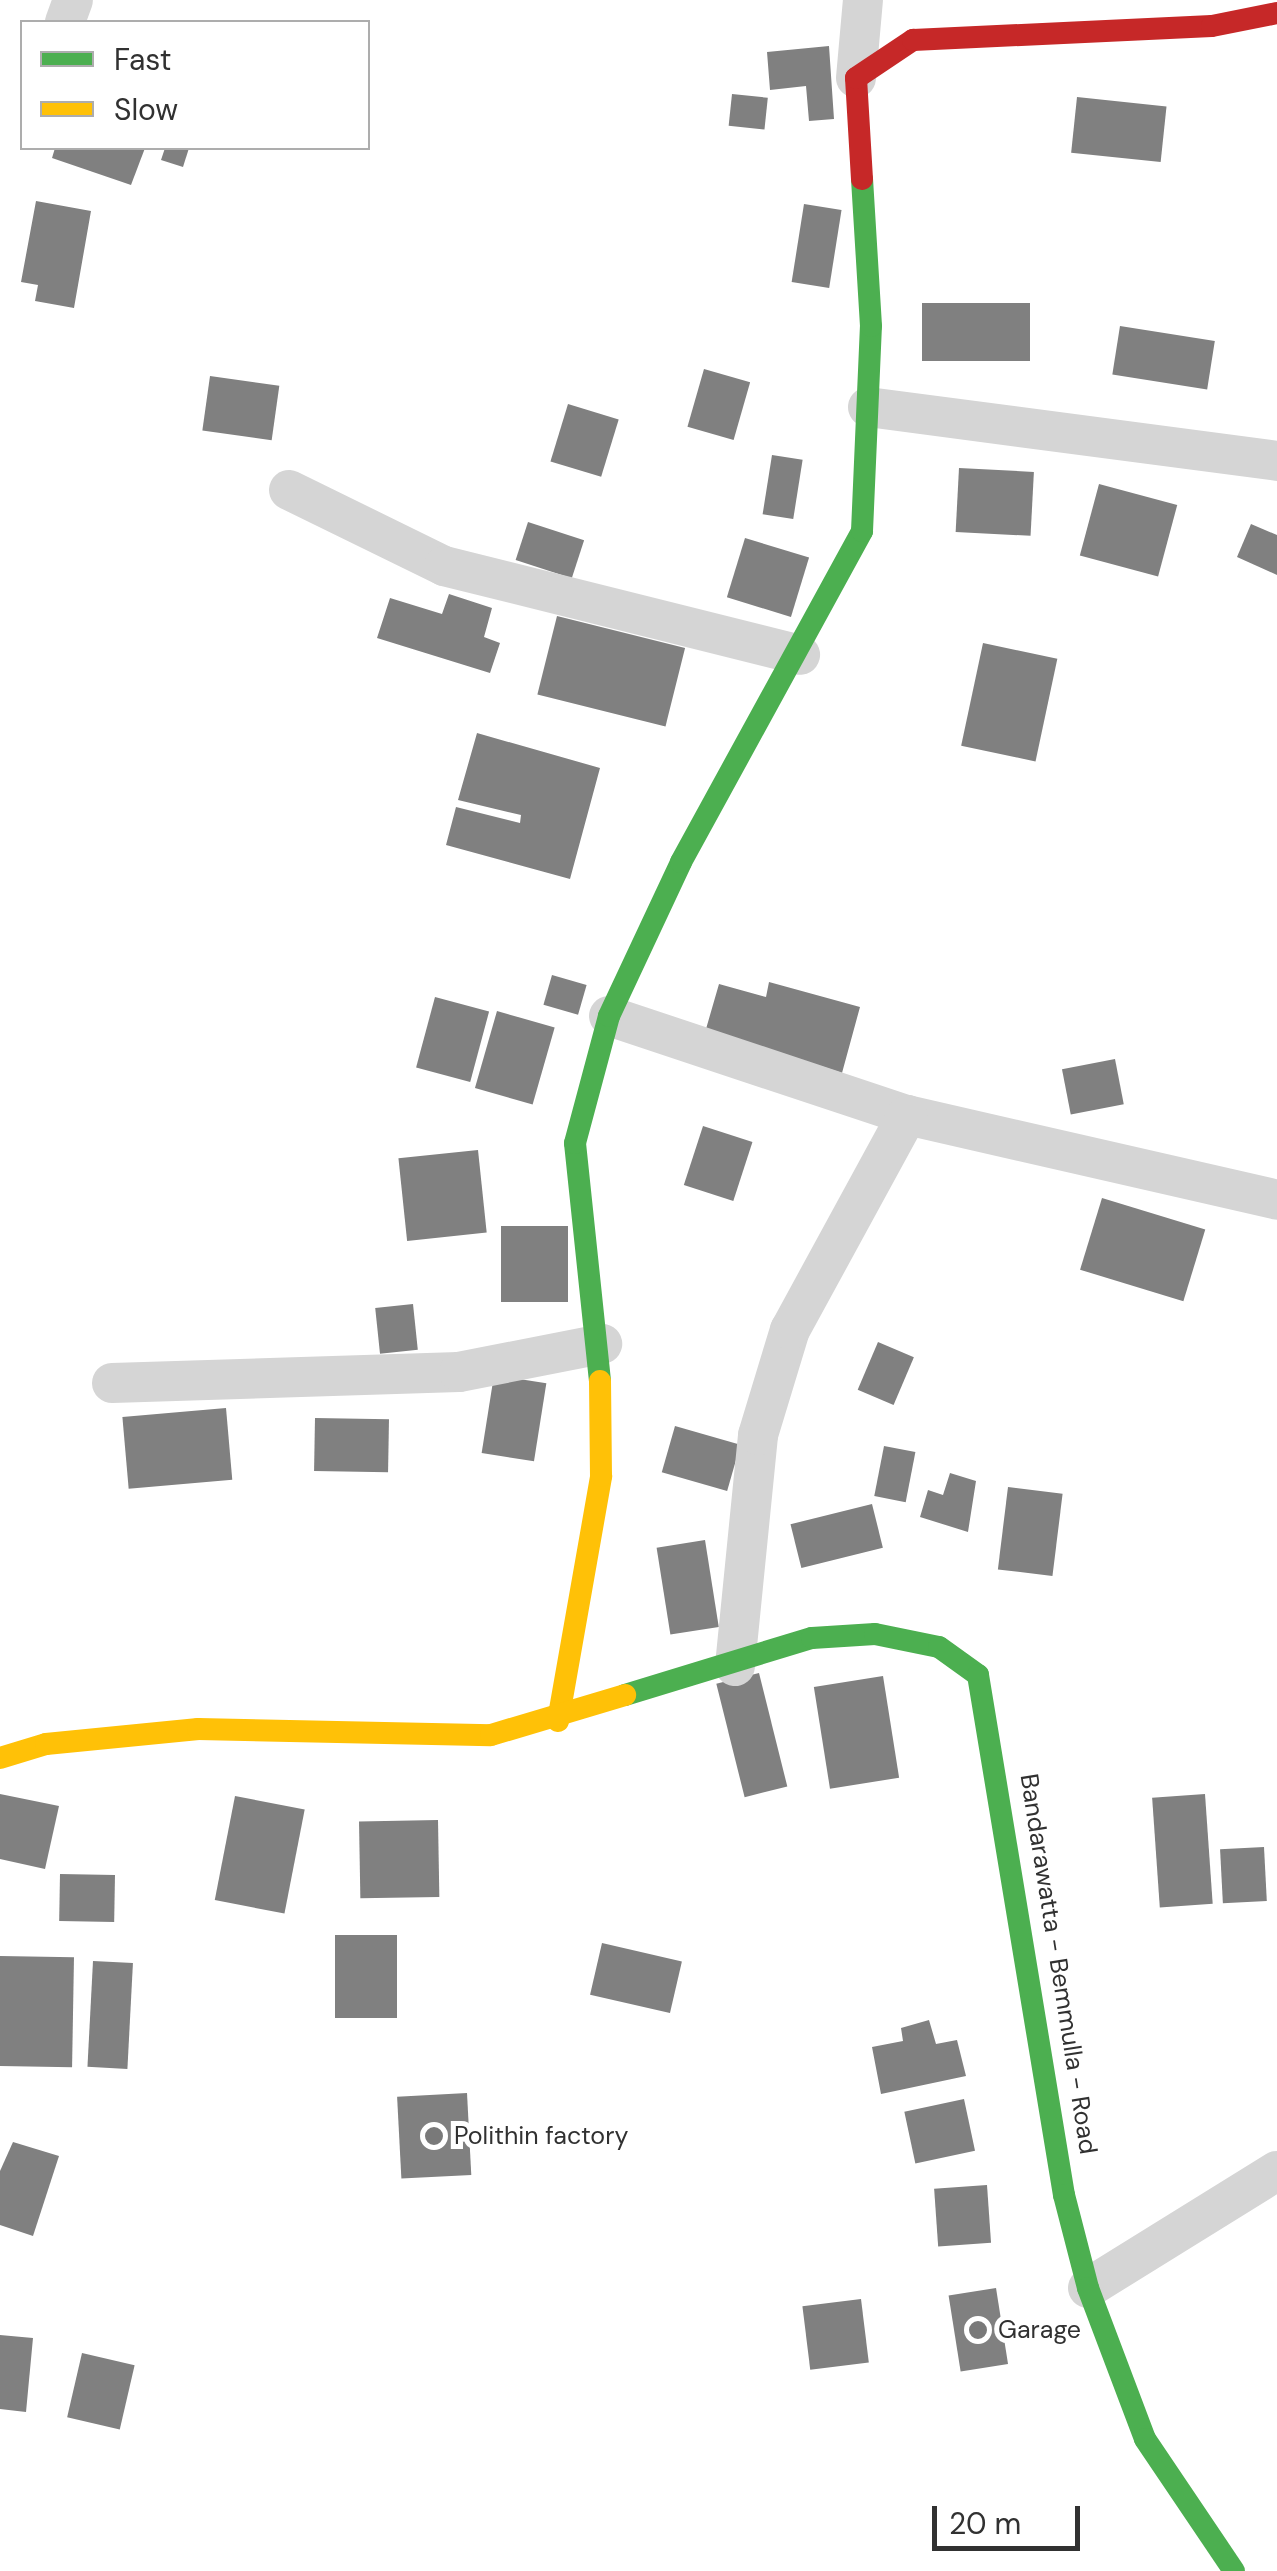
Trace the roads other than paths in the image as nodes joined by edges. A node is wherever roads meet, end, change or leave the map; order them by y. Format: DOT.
graph roads {
  1 [pos="862,0"];
  2 [pos="1277,13"];
  3 [pos="856,78"];
  4 [pos="868,407"];
  5 [pos="1277,461"];
  6 [pos="289,490"];
  7 [pos="800,654"];
  8 [pos="609,1016"];
  9 [pos="907,1115"];
  10 [pos="1277,1200"];
  11 [pos="602,1344"];
  12 [pos="112,1383"];
  13 [pos="736,1666"];
  14 [pos="558,1721"];
  15 [pos="0,1758"];
  16 [pos="1277,2171"];
  17 [pos="1088,2288"];
  18 [pos="1234,2571"];
  1 -- 3 [label="street"];
  2 -- 3 [label="street"];
  3 -- 4 [label="street"];
  4 -- 5 [label="street"];
  4 -- 7 [label="street"];
  6 -- 7 [label="street"];
  7 -- 8 [label="street"];
  8 -- 9 [label="street"];
  8 -- 11 [label="street"];
  9 -- 10 [label="street"];
  9 -- 13 [label="street"];
  11 -- 12 [label="street"];
  11 -- 14 [label="street"];
  13 -- 14 [label="street, Bandarawatta - Bemmulla - Road"];
  13 -- 17 [label="street, Bandarawatta - Bemmulla - Road"];
  14 -- 15 [label="street, Bandarawatta - Bemmulla - Road"];
  16 -- 17 [label="street"];
  17 -- 18 [label="street, Bandarawatta - Bemmulla - Road"];
}
